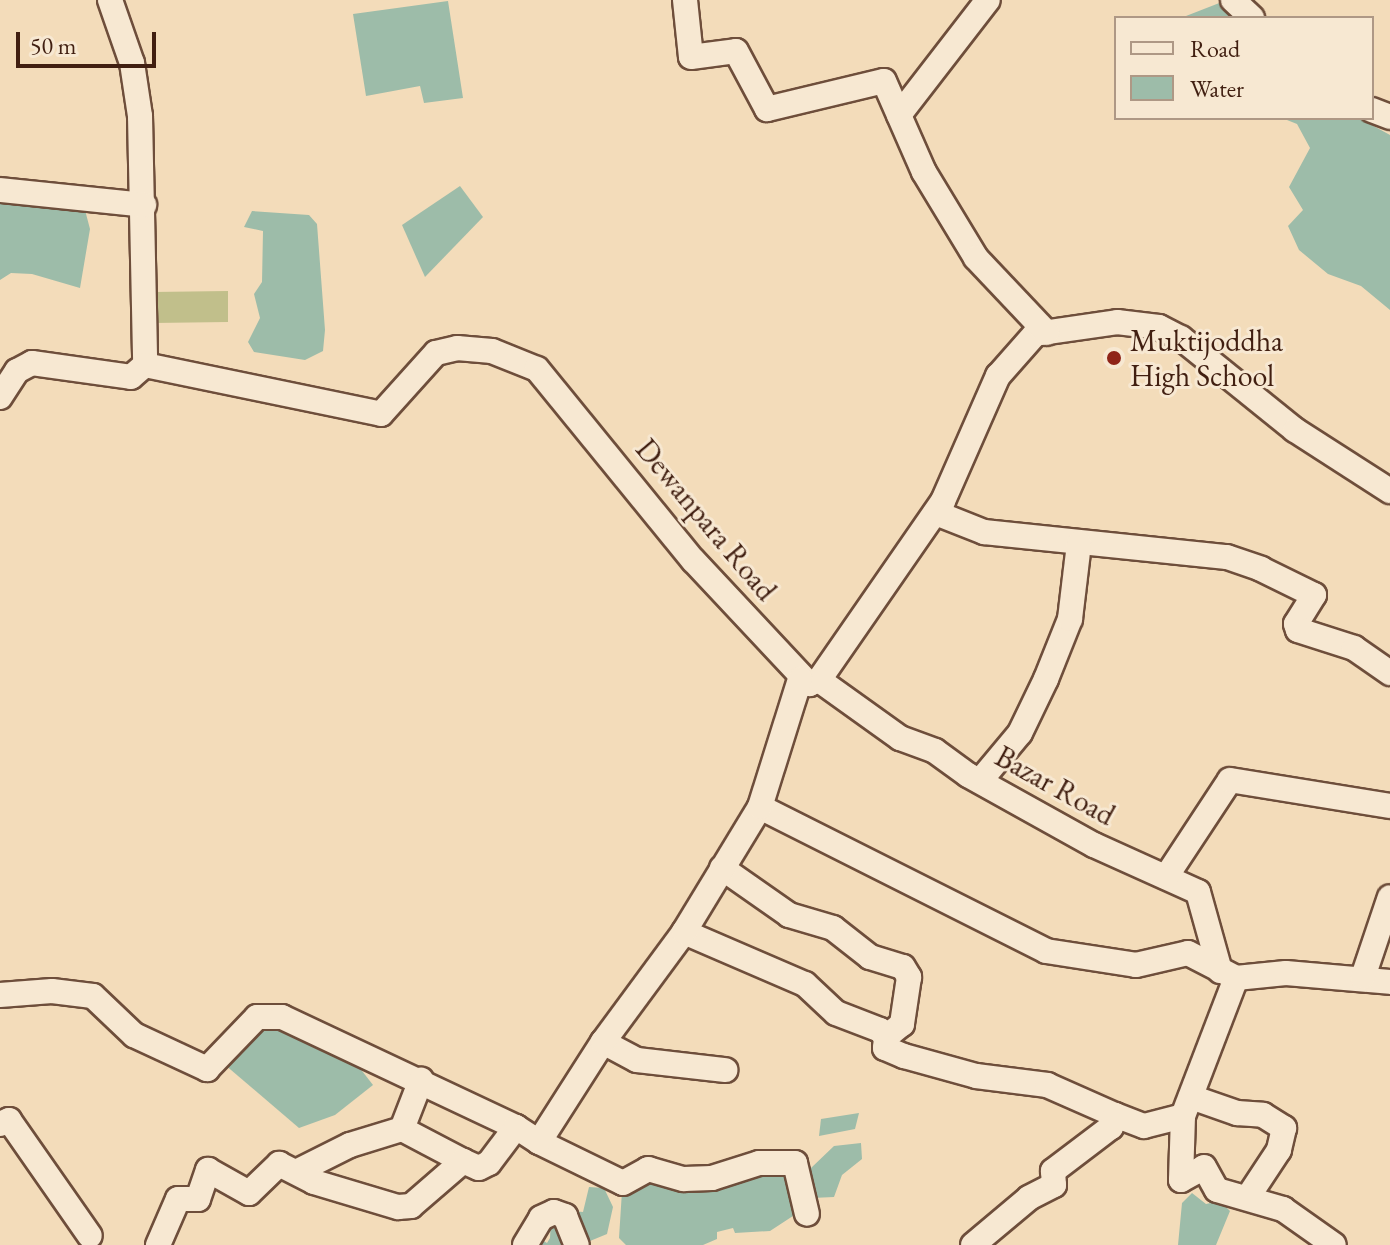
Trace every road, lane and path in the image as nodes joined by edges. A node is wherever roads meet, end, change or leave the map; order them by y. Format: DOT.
graph roads {
  1 [pos="110,0"];
  2 [pos="685,0"];
  3 [pos="988,0"];
  4 [pos="1233,0"];
  5 [pos="1250,16"];
  6 [pos="899,115"];
  7 [pos="0,190"];
  8 [pos="144,205"];
  9 [pos="1047,333"];
  10 [pos="145,365"];
  11 [pos="0,397"];
  12 [pos="1390,491"];
  13 [pos="936,513"];
  14 [pos="1079,544"];
  15 [pos="1390,673"];
  16 [pos="810,680"];
  17 [pos="980,781"];
  18 [pos="1390,806"];
  19 [pos="760,807"];
  20 [pos="722,868"];
  21 [pos="1166,877"];
  22 [pos="1390,897"];
  23 [pos="684,932"];
  24 [pos="1228,974"];
  25 [pos="1363,977"];
  26 [pos="1390,982"];
  27 [pos="0,995"];
  28 [pos="886,1037"];
  29 [pos="603,1042"];
  30 [pos="725,1070"];
  31 [pos="421,1080"];
  32 [pos="1187,1107"];
  33 [pos="1115,1115"];
  34 [pos="0,1124"];
  35 [pos="516,1127"];
  36 [pos="402,1129"];
  37 [pos="539,1142"];
  38 [pos="463,1161"];
  39 [pos="298,1171"];
  40 [pos="1248,1197"];
  41 [pos="807,1214"];
  42 [pos="90,1236"];
  43 [pos="158,1245"];
  44 [pos="525,1245"];
  45 [pos="577,1245"];
  46 [pos="973,1245"];
  47 [pos="1334,1245"];
  1 -- 8 [label="street"];
  2 -- 6 [label="street"];
  3 -- 6 [label="street"];
  4 -- 5 [label="street"];
  6 -- 9 [label="street"];
  7 -- 8 [label="street"];
  8 -- 10 [label="street"];
  9 -- 12 [label="street"];
  9 -- 13 [label="street"];
  10 -- 11 [label="street"];
  10 -- 16 [label="street, Dewanpara Road"];
  13 -- 14 [label="street"];
  13 -- 16 [label="street"];
  14 -- 15 [label="street"];
  14 -- 17 [label="street"];
  16 -- 17 [label="street, Bazar Road"];
  16 -- 19 [label="street"];
  17 -- 21 [label="street, Bazar Road"];
  18 -- 21 [label="street"];
  19 -- 20 [label="street"];
  19 -- 24 [label="street"];
  20 -- 23 [label="street"];
  20 -- 28 [label="street"];
  21 -- 24 [label="street, Bazar Road"];
  22 -- 25 [label="street"];
  23 -- 28 [label="street"];
  23 -- 29 [label="street"];
  24 -- 25 [label="street"];
  24 -- 32 [label="street"];
  25 -- 26 [label="street"];
  27 -- 31 [label="street"];
  28 -- 33 [label="street"];
  29 -- 30 [label="street"];
  29 -- 37 [label="street"];
  31 -- 35 [label="street"];
  31 -- 36 [label="street"];
  32 -- 33 [label="street"];
  32 -- 40 [label="street"];
  32 -- 40 [label="street"];
  33 -- 46 [label="street"];
  34 -- 42 [label="street"];
  35 -- 37 [label="street"];
  35 -- 38 [label="street"];
  36 -- 38 [label="street"];
  36 -- 39 [label="street"];
  37 -- 41 [label="street"];
  38 -- 39 [label="street"];
  39 -- 43 [label="street"];
  40 -- 47 [label="street"];
  44 -- 45 [label="street"];
}
